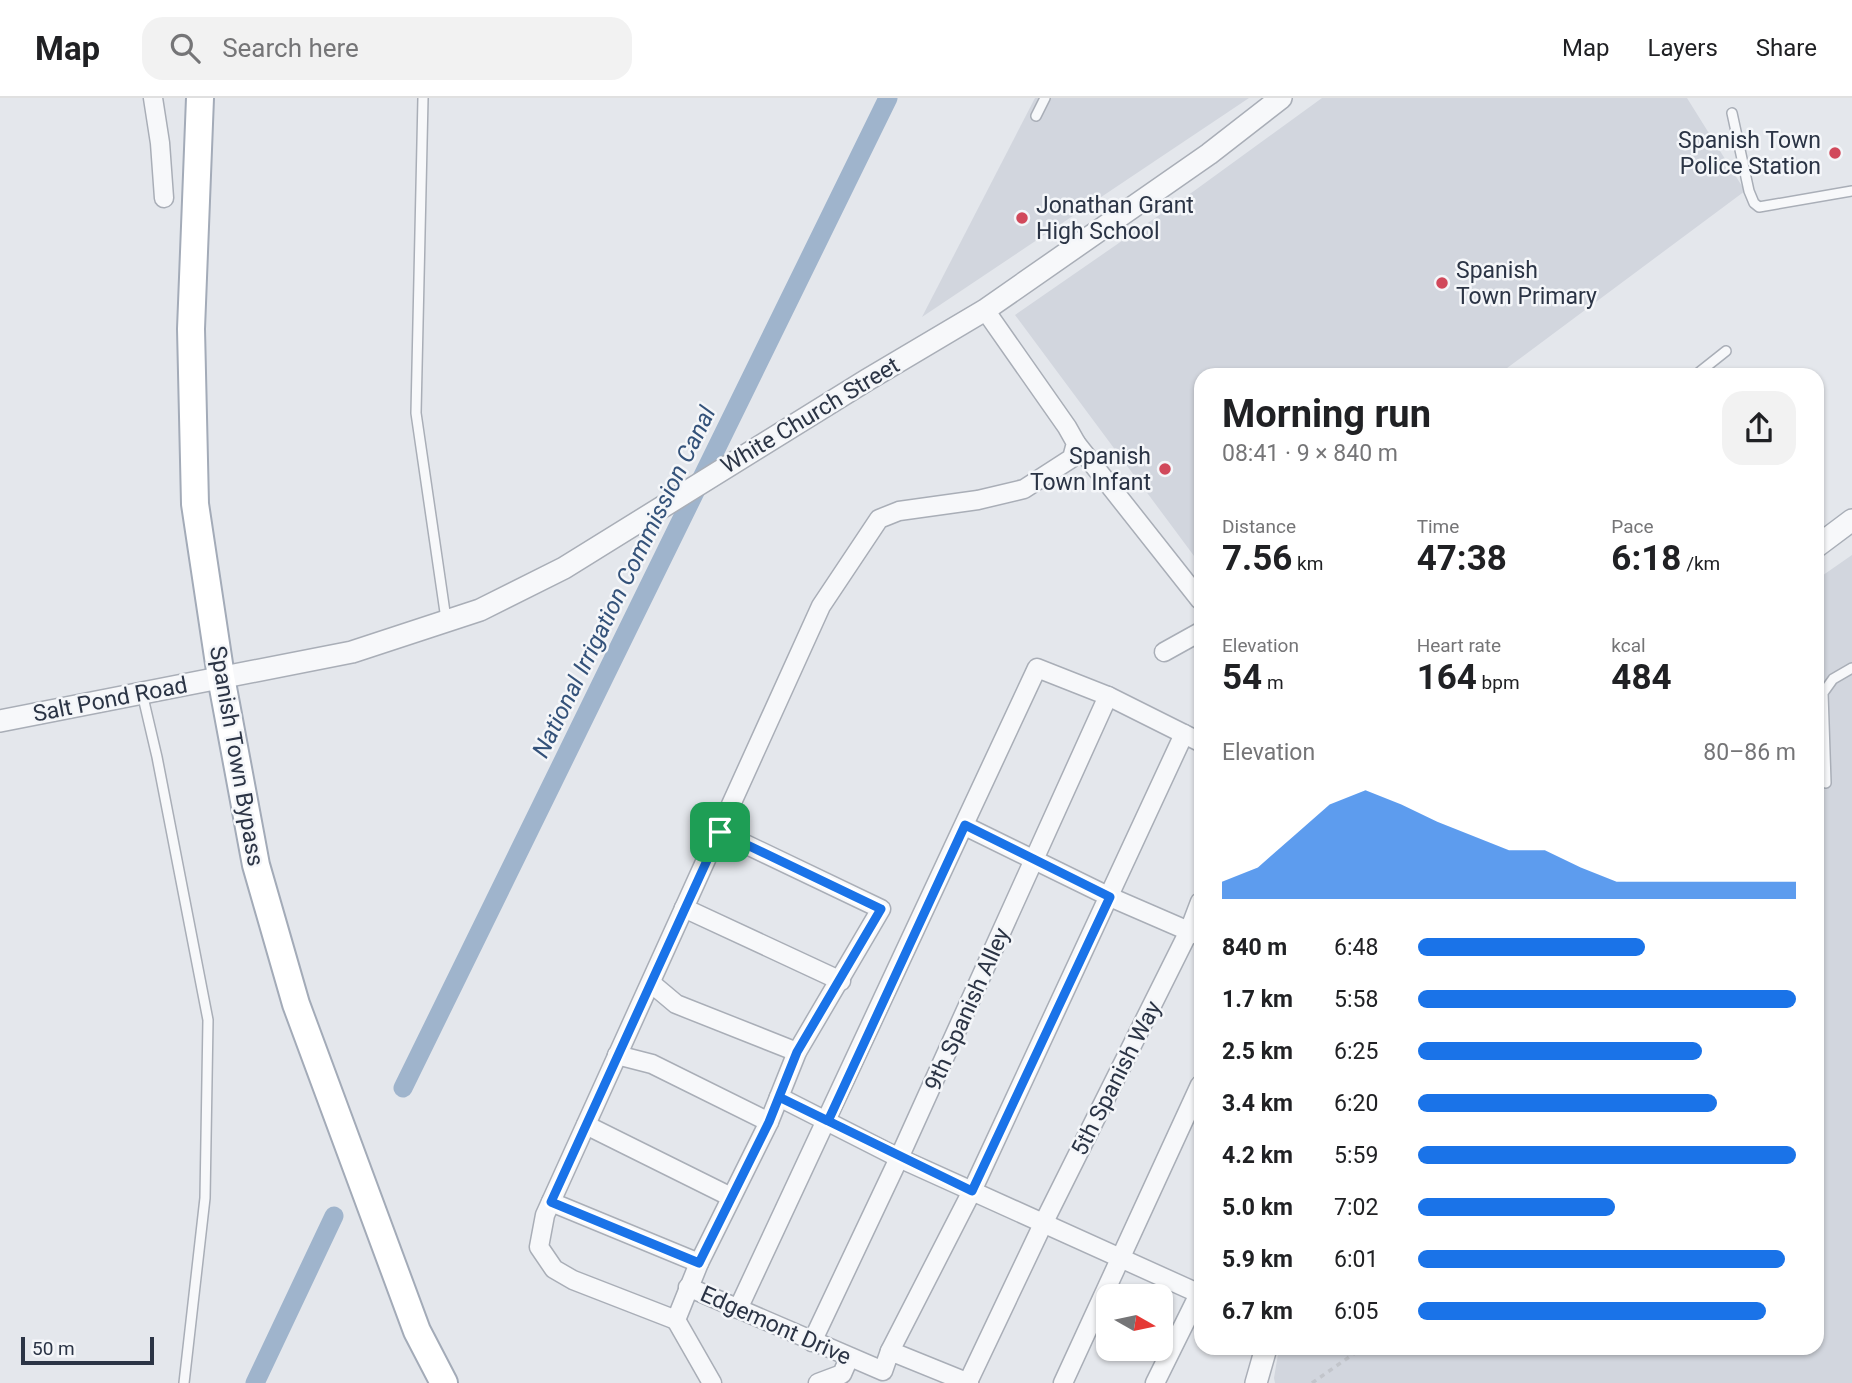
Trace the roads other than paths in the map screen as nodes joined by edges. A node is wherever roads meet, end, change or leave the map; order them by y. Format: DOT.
graph roads {
  1 [pos="153,98"];
  2 [pos="200,98"];
  3 [pos="423,98"];
  4 [pos="1045,98"];
  5 [pos="1281,98"];
  6 [pos="1732,113"];
  7 [pos="1036,116"];
  8 [pos="1852,191"];
  9 [pos="164,198"];
  10 [pos="985,310"];
  11 [pos="1726,351"];
  12 [pos="1705,368"];
  13 [pos="1076,443"];
  14 [pos="1852,520"];
  15 [pos="1824,541"];
  16 [pos="1194,592"];
  17 [pos="446,621"];
  18 [pos="1194,635"];
  19 [pos="1164,652"];
  20 [pos="1852,668"];
  21 [pos="221,677"];
  22 [pos="142,692"];
  23 [pos="1824,692"];
  24 [pos="1108,696"];
  25 [pos="0,721"];
  26 [pos="1824,723"];
  27 [pos="1184,734"];
  28 [pos="1194,739"];
  29 [pos="1826,783"];
  30 [pos="965,825"];
  31 [pos="720,832"];
  32 [pos="1034,860"];
  33 [pos="1110,897"];
  34 [pos="684,908"];
  35 [pos="1194,934"];
  36 [pos="1194,936"];
  37 [pos="841,981"];
  38 [pos="651,983"];
  39 [pos="797,1052"];
  40 [pos="617,1055"];
  41 [pos="779,1097"];
  42 [pos="1194,1098"];
  43 [pos="828,1121"];
  44 [pos="769,1122"];
  45 [pos="586,1125"];
  46 [pos="899,1158"];
  47 [pos="972,1191"];
  48 [pos="731,1197"];
  49 [pos="551,1202"];
  50 [pos="1043,1224"];
  51 [pos="1121,1257"];
  52 [pos="699,1263"];
  53 [pos="688,1287"];
  54 [pos="1194,1290"];
  55 [pos="1194,1305"];
  56 [pos="738,1309"];
  57 [pos="676,1321"];
  58 [pos="812,1342"];
  59 [pos="890,1351"];
  60 [pos="1264,1355"];
  61 [pos="846,1372"];
  62 [pos="184,1383"];
  63 [pos="444,1383"];
  64 [pos="712,1383"];
  65 [pos="818,1383"];
  66 [pos="968,1383"];
  67 [pos="1063,1383"];
  68 [pos="1155,1383"];
  69 [pos="1256,1383"];
  1 -- 9 [label="street"];
  2 -- 21 [label="main road, Spanish Town Bypass"];
  3 -- 17 [label="lane"];
  4 -- 7 [label="lane"];
  5 -- 10 [label="street, White Church Street"];
  6 -- 8 [label="lane"];
  10 -- 13 [label="street"];
  10 -- 17 [label="street, White Church Street"];
  11 -- 12 [label="lane"];
  13 -- 16 [label="street"];
  13 -- 31 [label="street"];
  14 -- 15 [label="street"];
  17 -- 21 [label="street, White Church Street"];
  18 -- 19 [label="street"];
  20 -- 23 [label="lane"];
  21 -- 22 [label="street, Salt Pond Road"];
  21 -- 63 [label="main road, Spanish Town Bypass"];
  22 -- 25 [label="street, Salt Pond Road"];
  22 -- 62 [label="lane"];
  24 -- 27 [label="street"];
  24 -- 30 [label="street"];
  24 -- 32 [label="street, 9th Spanish Alley"];
  26 -- 29 [label="lane"];
  27 -- 28 [label="street"];
  27 -- 33 [label="street"];
  30 -- 32 [label="street"];
  30 -- 43 [label="street"];
  31 -- 34 [label="street"];
  31 -- 37 [label="street"];
  32 -- 33 [label="street"];
  32 -- 46 [label="street, 9th Spanish Alley"];
  33 -- 35 [label="street"];
  33 -- 47 [label="street"];
  34 -- 37 [label="street"];
  34 -- 38 [label="street"];
  36 -- 50 [label="street, 5th Spanish Way"];
  37 -- 39 [label="street"];
  38 -- 39 [label="street"];
  38 -- 40 [label="street"];
  39 -- 41 [label="street"];
  40 -- 44 [label="street"];
  40 -- 45 [label="street"];
  41 -- 43 [label="street"];
  41 -- 44 [label="street"];
  42 -- 51 [label="street"];
  43 -- 46 [label="street"];
  43 -- 56 [label="street"];
  44 -- 48 [label="street"];
  45 -- 48 [label="street"];
  45 -- 49 [label="street"];
  46 -- 47 [label="street"];
  46 -- 58 [label="street, 9th Spanish Alley"];
  47 -- 50 [label="street"];
  47 -- 59 [label="street"];
  48 -- 52 [label="street"];
  49 -- 52 [label="street"];
  49 -- 57 [label="street"];
  50 -- 51 [label="street"];
  50 -- 66 [label="street, 5th Spanish Way"];
  51 -- 54 [label="street"];
  51 -- 67 [label="street"];
  52 -- 53 [label="street"];
  53 -- 56 [label="street, Edgemont Drive"];
  53 -- 57 [label="street"];
  55 -- 68 [label="street"];
  56 -- 58 [label="street, Edgemont Drive"];
  57 -- 64 [label="street"];
  58 -- 61 [label="street, Edgemont Drive"];
  59 -- 61 [label="street, Edgemont Drive"];
  59 -- 66 [label="street"];
  60 -- 69 [label="street"];
  61 -- 65 [label="street"];
}
